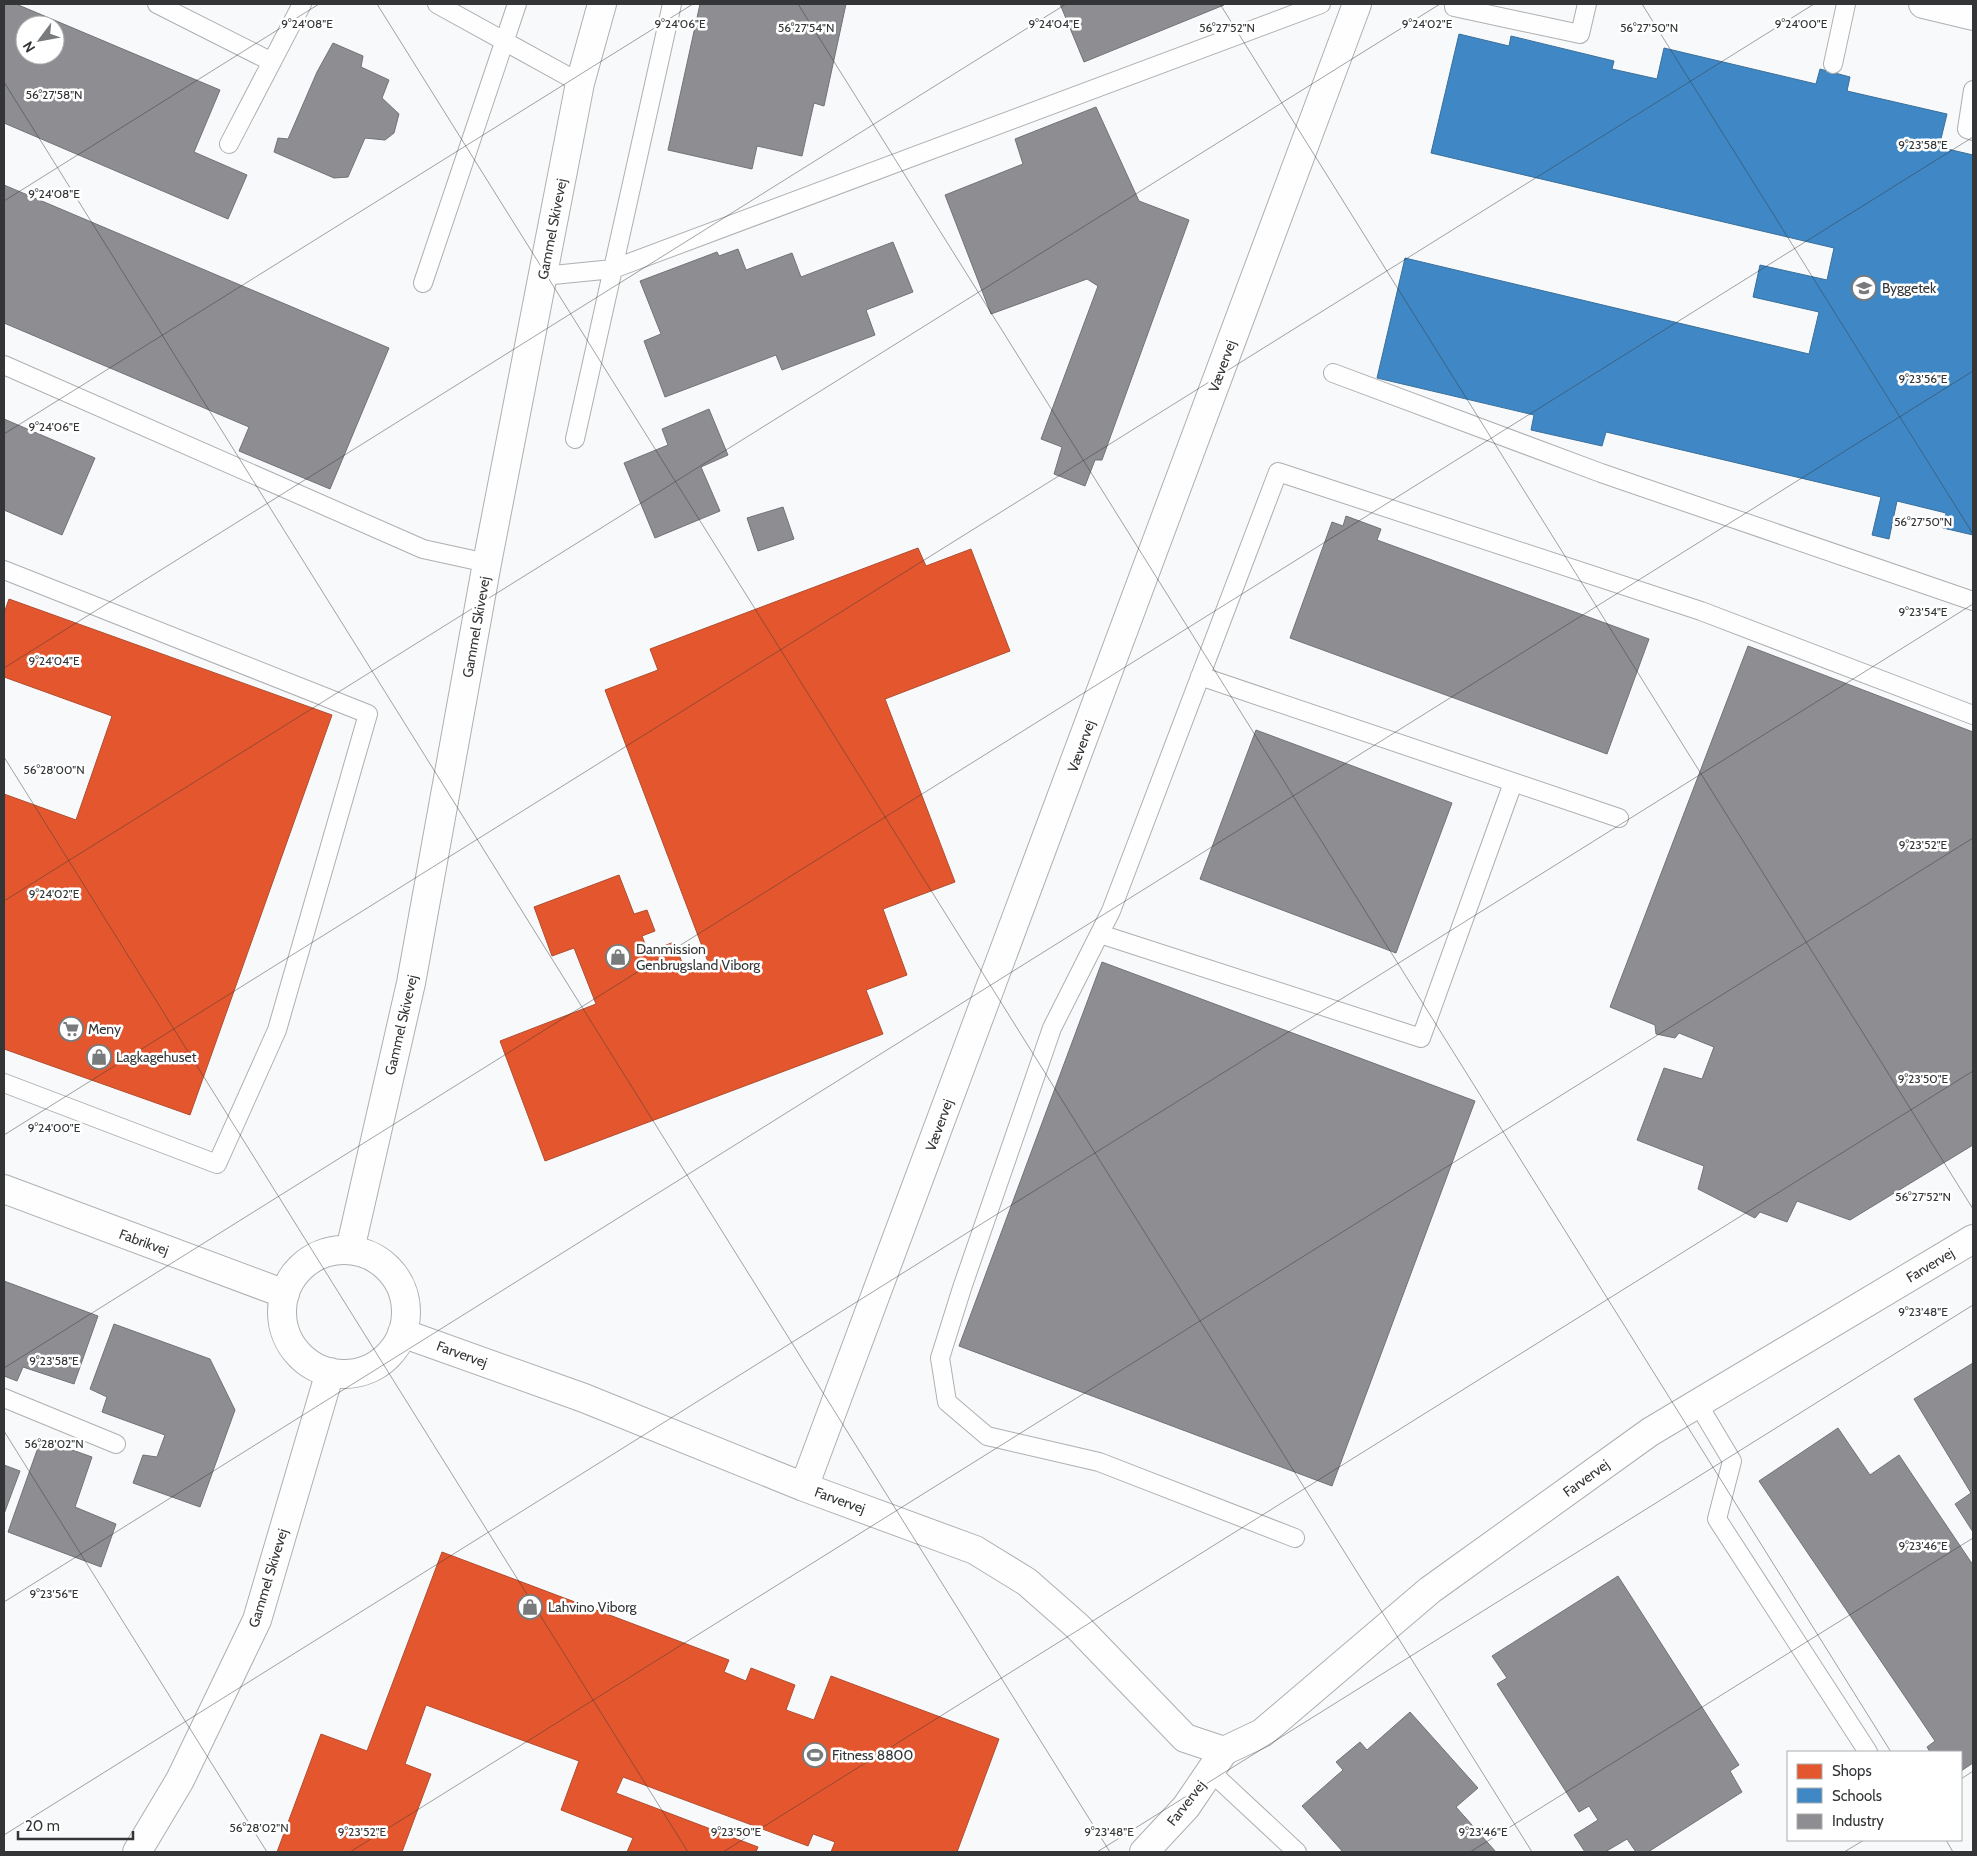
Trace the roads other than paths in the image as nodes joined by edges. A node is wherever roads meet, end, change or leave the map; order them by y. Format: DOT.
graph roads {
  1 [pos="157,4"];
  2 [pos="302,4"];
  3 [pos="438,4"];
  4 [pos="517,4"];
  5 [pos="602,4"];
  6 [pos="672,4"];
  7 [pos="1321,4"];
  8 [pos="1351,4"];
  9 [pos="1357,4"];
  10 [pos="1587,4"];
  11 [pos="1846,4"];
  12 [pos="1923,4"];
  13 [pos="1454,7"];
  14 [pos="1970,11"];
  15 [pos="506,41"];
  16 [pos="272,62"];
  17 [pos="1833,64"];
  18 [pos="580,83"];
  19 [pos="1973,90"];
  20 [pos="1973,131"];
  21 [pos="230,144"];
  22 [pos="613,269"];
  23 [pos="543,276"];
  24 [pos="424,283"];
  25 [pos="4,365"];
  26 [pos="1334,373"];
  27 [pos="575,439"];
  28 [pos="487,563"];
  29 [pos="4,570"];
  30 [pos="1973,601"];
  31 [pos="1200,676"];
  32 [pos="1973,715"];
  33 [pos="1513,782"];
  34 [pos="1619,818"];
  35 [pos="1100,934"];
  36 [pos="4,1083"];
  37 [pos="4,1189"];
  38 [pos="1973,1239"];
  39 [pos="350,1250"];
  40 [pos="285,1294"];
  41 [pos="402,1333"];
  42 [pos="330,1372"];
  43 [pos="4,1398"];
  44 [pos="1698,1404"];
  45 [pos="116,1444"];
  46 [pos="804,1487"];
  47 [pos="1295,1538"];
  48 [pos="1867,1751"];
  49 [pos="1217,1761"];
  50 [pos="137,1852"];
  51 [pos="1144,1852"];
  52 [pos="1296,1852"];
  1 -- 16 [label="lane"];
  2 -- 16 [label="lane"];
  3 -- 15 [label="lane"];
  4 -- 15 [label="lane"];
  5 -- 18 [label="street, Gammel Skivevej"];
  6 -- 22 [label="lane"];
  7 -- 22 [label="lane"];
  8 -- 9 [label="lane"];
  9 -- 46 [label="street, Vævervej"];
  10 -- 13 [label="lane"];
  11 -- 17 [label="lane"];
  12 -- 14 [label="street"];
  15 -- 18 [label="lane"];
  15 -- 24 [label="lane"];
  16 -- 21 [label="lane"];
  18 -- 23 [label="street, Gammel Skivevej"];
  19 -- 20 [label="lane"];
  22 -- 23 [label="lane"];
  22 -- 27 [label="lane"];
  23 -- 28 [label="street, Gammel Skivevej"];
  25 -- 28 [label="lane"];
  26 -- 30 [label="lane"];
  28 -- 39 [label="street, Gammel Skivevej"];
  29 -- 36 [label="lane"];
  31 -- 32 [label="lane"];
  31 -- 33 [label="lane"];
  31 -- 35 [label="lane"];
  33 -- 34 [label="lane"];
  33 -- 35 [label="lane"];
  35 -- 47 [label="lane"];
  37 -- 40 [label="street, Fabrikvej"];
  38 -- 44 [label="street, Farvervej"];
  39 -- 40 [label="street"];
  39 -- 41 [label="street"];
  40 -- 42 [label="street"];
  41 -- 42 [label="street"];
  41 -- 46 [label="street, Farvervej"];
  42 -- 50 [label="street, Gammel Skivevej"];
  43 -- 45 [label="lane"];
  44 -- 48 [label="lane"];
  44 -- 49 [label="street, Farvervej"];
  46 -- 49 [label="street, Farvervej"];
  49 -- 51 [label="street, Farvervej"];
  49 -- 52 [label="lane"];
}
